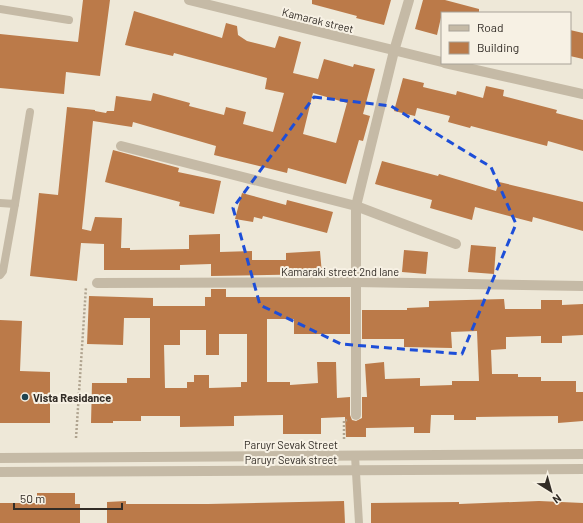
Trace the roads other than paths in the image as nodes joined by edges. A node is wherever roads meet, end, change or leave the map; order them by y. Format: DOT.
graph roads {
  1 [pos="189,0"];
  2 [pos="409,0"];
  3 [pos="0,9"];
  4 [pos="69,20"];
  5 [pos="394,51"];
  6 [pos="441,62"];
  7 [pos="449,64"];
  8 [pos="583,94"];
  9 [pos="30,112"];
  10 [pos="122,146"];
  11 [pos="0,202"];
  12 [pos="15,204"];
  13 [pos="356,206"];
  14 [pos="456,244"];
  15 [pos="0,275"];
  16 [pos="97,282"];
  17 [pos="355,282"];
  18 [pos="583,286"];
  19 [pos="356,415"];
  20 [pos="583,454"];
  21 [pos="356,456"];
  22 [pos="0,458"];
  23 [pos="356,470"];
  24 [pos="583,470"];
  25 [pos="0,472"];
  26 [pos="359,523"];
  1 -- 5 [label="street, Kamarak street"];
  2 -- 5 [label="street"];
  3 -- 4 [label="lane"];
  5 -- 6 [label="street, Kamarak street"];
  5 -- 13 [label="street"];
  7 -- 8 [label="street"];
  9 -- 12 [label="lane"];
  10 -- 13 [label="street"];
  11 -- 12 [label="lane"];
  12 -- 15 [label="lane"];
  13 -- 14 [label="street"];
  13 -- 17 [label="street"];
  16 -- 17 [label="street, Kamaraki street 2nd lane"];
  17 -- 18 [label="street, Kamaraki street 2nd lane"];
  17 -- 19 [label="street"];
  20 -- 21 [label="street, Paruyr Sevak Street"];
  21 -- 22 [label="street, Paruyr Sevak Street"];
  21 -- 23 [label="lane"];
  23 -- 24 [label="street, Paruyr Sevak street"];
  23 -- 25 [label="street, Paruyr Sevak street"];
  23 -- 26 [label="lane"];
}
